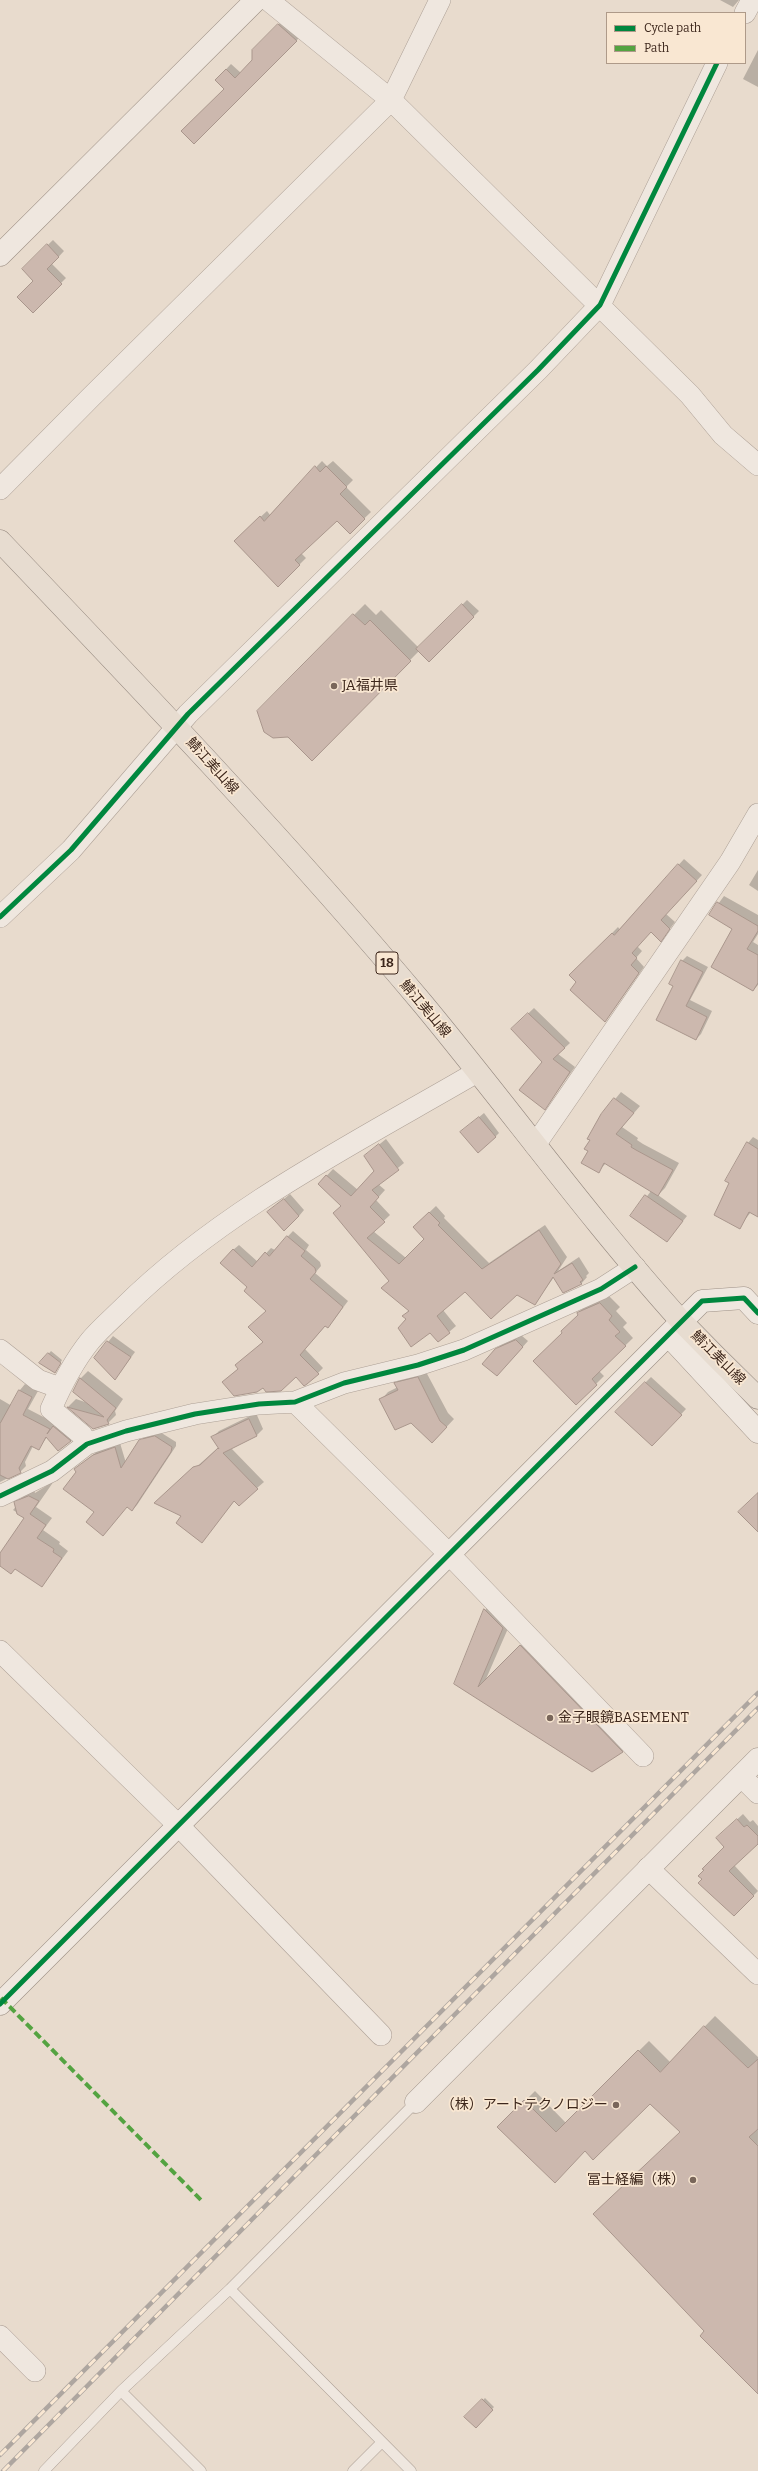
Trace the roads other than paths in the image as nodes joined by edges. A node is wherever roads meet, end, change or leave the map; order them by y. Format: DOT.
graph roads {
  1 [pos="256,0"];
  2 [pos="268,0"];
  3 [pos="440,0"];
  4 [pos="752,0"];
  5 [pos="746,12"];
  6 [pos="717,64"];
  7 [pos="391,100"];
  8 [pos="0,255"];
  9 [pos="600,305"];
  10 [pos="758,465"];
  11 [pos="0,489"];
  12 [pos="0,541"];
  13 [pos="176,726"];
  14 [pos="758,814"];
  15 [pos="0,917"];
  16 [pos="477,1072"];
  17 [pos="535,1145"];
  18 [pos="634,1267"];
  19 [pos="758,1313"];
  20 [pos="676,1329"];
  21 [pos="0,1350"];
  22 [pos="60,1388"];
  23 [pos="758,1398"];
  24 [pos="295,1402"];
  25 [pos="758,1432"];
  26 [pos="87,1444"];
  27 [pos="0,1496"];
  28 [pos="450,1554"];
  29 [pos="0,1651"];
  30 [pos="643,1756"];
  31 [pos="758,1759"];
  32 [pos="741,1776"];
  33 [pos="758,1793"];
  34 [pos="178,1825"];
  35 [pos="648,1868"];
  36 [pos="758,1974"];
  37 [pos="0,2004"];
  38 [pos="381,2035"];
  39 [pos="416,2102"];
  40 [pos="230,2288"];
  41 [pos="0,2336"];
  42 [pos="35,2371"];
  43 [pos="121,2391"];
  44 [pos="382,2442"];
  45 [pos="44,2471"];
  46 [pos="201,2471"];
  47 [pos="353,2471"];
  48 [pos="411,2471"];
  1 -- 8 [label="street"];
  2 -- 7 [label="street"];
  3 -- 7 [label="street"];
  4 -- 5 [label="street"];
  6 -- 9 [label="street"];
  7 -- 9 [label="street"];
  7 -- 11 [label="street"];
  9 -- 10 [label="street"];
  9 -- 13 [label="street"];
  12 -- 13 [label="main road, 鯖江美山線 / 18"];
  13 -- 15 [label="street"];
  13 -- 16 [label="main road, 鯖江美山線 / 18"];
  14 -- 17 [label="street"];
  16 -- 17 [label="main road, 鯖江美山線 / 18"];
  16 -- 22 [label="street"];
  17 -- 18 [label="main road, 鯖江美山線 / 18"];
  18 -- 20 [label="main road, 鯖江美山線 / 18"];
  18 -- 24 [label="street"];
  19 -- 20 [label="street"];
  20 -- 23 [label="main road, 鯖江美山線 / 18"];
  20 -- 25 [label="street"];
  20 -- 28 [label="street"];
  21 -- 22 [label="street"];
  22 -- 26 [label="street"];
  24 -- 26 [label="street"];
  24 -- 28 [label="street"];
  26 -- 27 [label="street"];
  28 -- 30 [label="street"];
  28 -- 34 [label="street"];
  29 -- 34 [label="street"];
  31 -- 32 [label="street"];
  32 -- 33 [label="street"];
  32 -- 35 [label="street"];
  34 -- 37 [label="street"];
  34 -- 38 [label="street"];
  35 -- 36 [label="street"];
  35 -- 39 [label="street"];
  39 -- 40 [label="lane"];
  40 -- 43 [label="lane"];
  40 -- 44 [label="lane"];
  41 -- 42 [label="street"];
  43 -- 45 [label="lane"];
  43 -- 46 [label="lane"];
  44 -- 47 [label="lane"];
  44 -- 48 [label="lane"];
}
